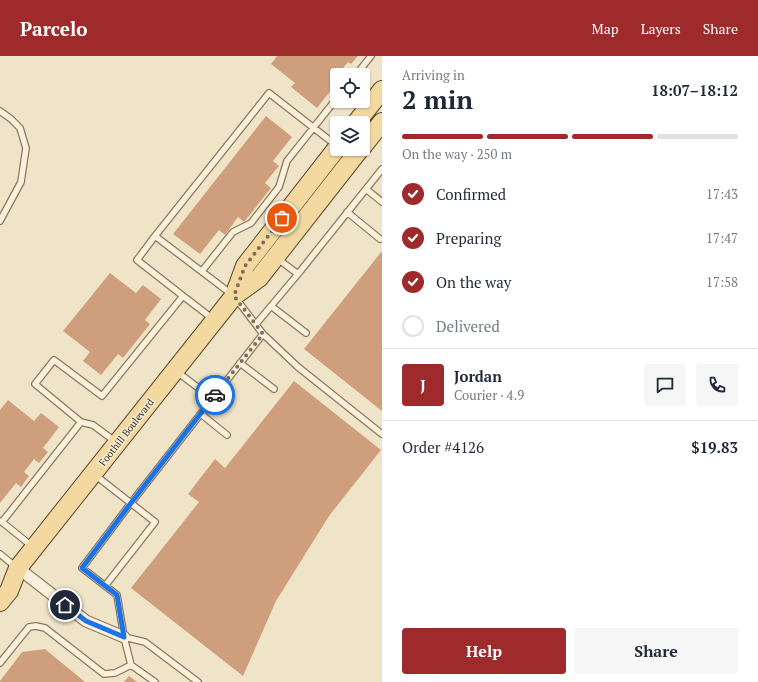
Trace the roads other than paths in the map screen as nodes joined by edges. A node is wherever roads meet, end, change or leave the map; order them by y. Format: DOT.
graph roads {
  1 [pos="371,56"];
  2 [pos="362,68"];
  3 [pos="382,90"];
  4 [pos="330,107"];
  5 [pos="0,111"];
  6 [pos="362,116"];
  7 [pos="382,122"];
  8 [pos="314,128"];
  9 [pos="370,137"];
  10 [pos="330,141"];
  11 [pos="330,156"];
  12 [pos="354,156"];
  13 [pos="382,169"];
  14 [pos="366,189"];
  15 [pos="382,202"];
  16 [pos="347,212"];
  17 [pos="0,222"];
  18 [pos="155,236"];
  19 [pos="380,239"];
  20 [pos="275,257"];
  21 [pos="202,271"];
  22 [pos="298,274"];
  23 [pos="183,296"];
  24 [pos="234,296"];
  25 [pos="271,306"];
  26 [pos="214,320"];
  27 [pos="256,324"];
  28 [pos="306,333"];
  29 [pos="263,334"];
  30 [pos="240,363"];
  31 [pos="175,370"];
  32 [pos="274,389"];
  33 [pos="213,399"];
  34 [pos="201,414"];
  35 [pos="81,422"];
  36 [pos="382,434"];
  37 [pos="227,435"];
  38 [pos="117,443"];
  39 [pos="93,473"];
  40 [pos="131,503"];
  41 [pos="1,522"];
  42 [pos="34,548"];
  43 [pos="0,554"];
  44 [pos="18,568"];
  45 [pos="0,577"];
  46 [pos="105,586"];
  47 [pos="0,602"];
  48 [pos="124,637"];
  49 [pos="0,663"];
  50 [pos="131,665"];
  51 [pos="154,682"];
  52 [pos="198,682"];
  1 -- 2 [label="lane"];
  3 -- 6 [label="main road"];
  4 -- 8 [label="lane"];
  5 -- 17 [label="lane"];
  7 -- 9 [label="main road"];
  8 -- 10 [label="lane"];
  8 -- 18 [label="lane"];
  8 -- 21 [label="lane"];
  11 -- 24 [label="main road, Foothill Boulevard"];
  12 -- 20 [label="main road, Foothill Boulevard"];
  13 -- 14 [label="lane"];
  14 -- 15 [label="lane"];
  14 -- 16 [label="lane"];
  16 -- 19 [label="lane"];
  16 -- 22 [label="lane"];
  18 -- 21 [label="lane"];
  18 -- 23 [label="lane"];
  20 -- 22 [label="lane"];
  20 -- 24 [label="main road, Foothill Boulevard"];
  21 -- 24 [label="lane"];
  22 -- 25 [label="lane"];
  23 -- 26 [label="lane"];
  23 -- 35 [label="lane"];
  24 -- 26 [label="main road, Foothill Boulevard"];
  24 -- 27 [label="lane"];
  25 -- 27 [label="lane"];
  25 -- 28 [label="lane"];
  26 -- 31 [label="main road, Foothill Boulevard"];
  27 -- 29 [label="lane"];
  29 -- 30 [label="lane"];
  29 -- 36 [label="lane"];
  30 -- 32 [label="lane"];
  30 -- 33 [label="lane"];
  31 -- 33 [label="lane"];
  31 -- 38 [label="main road, Foothill Boulevard"];
  33 -- 34 [label="lane"];
  34 -- 37 [label="lane"];
  34 -- 40 [label="lane"];
  35 -- 38 [label="lane"];
  35 -- 41 [label="lane"];
  38 -- 39 [label="main road, Foothill Boulevard"];
  39 -- 40 [label="lane"];
  39 -- 42 [label="main road, Foothill Boulevard"];
  40 -- 46 [label="lane"];
  40 -- 46 [label="lane"];
  41 -- 42 [label="lane"];
  42 -- 44 [label="main road, Foothill Boulevard"];
  43 -- 44 [label="lane"];
  44 -- 45 [label="main road, Foothill Boulevard"];
  44 -- 47 [label="main road, Foothill Boulevard"];
  44 -- 48 [label="street"];
  46 -- 48 [label="lane"];
  48 -- 50 [label="lane"];
  48 -- 52 [label="lane"];
  49 -- 50 [label="lane"];
  50 -- 51 [label="lane"];
}
